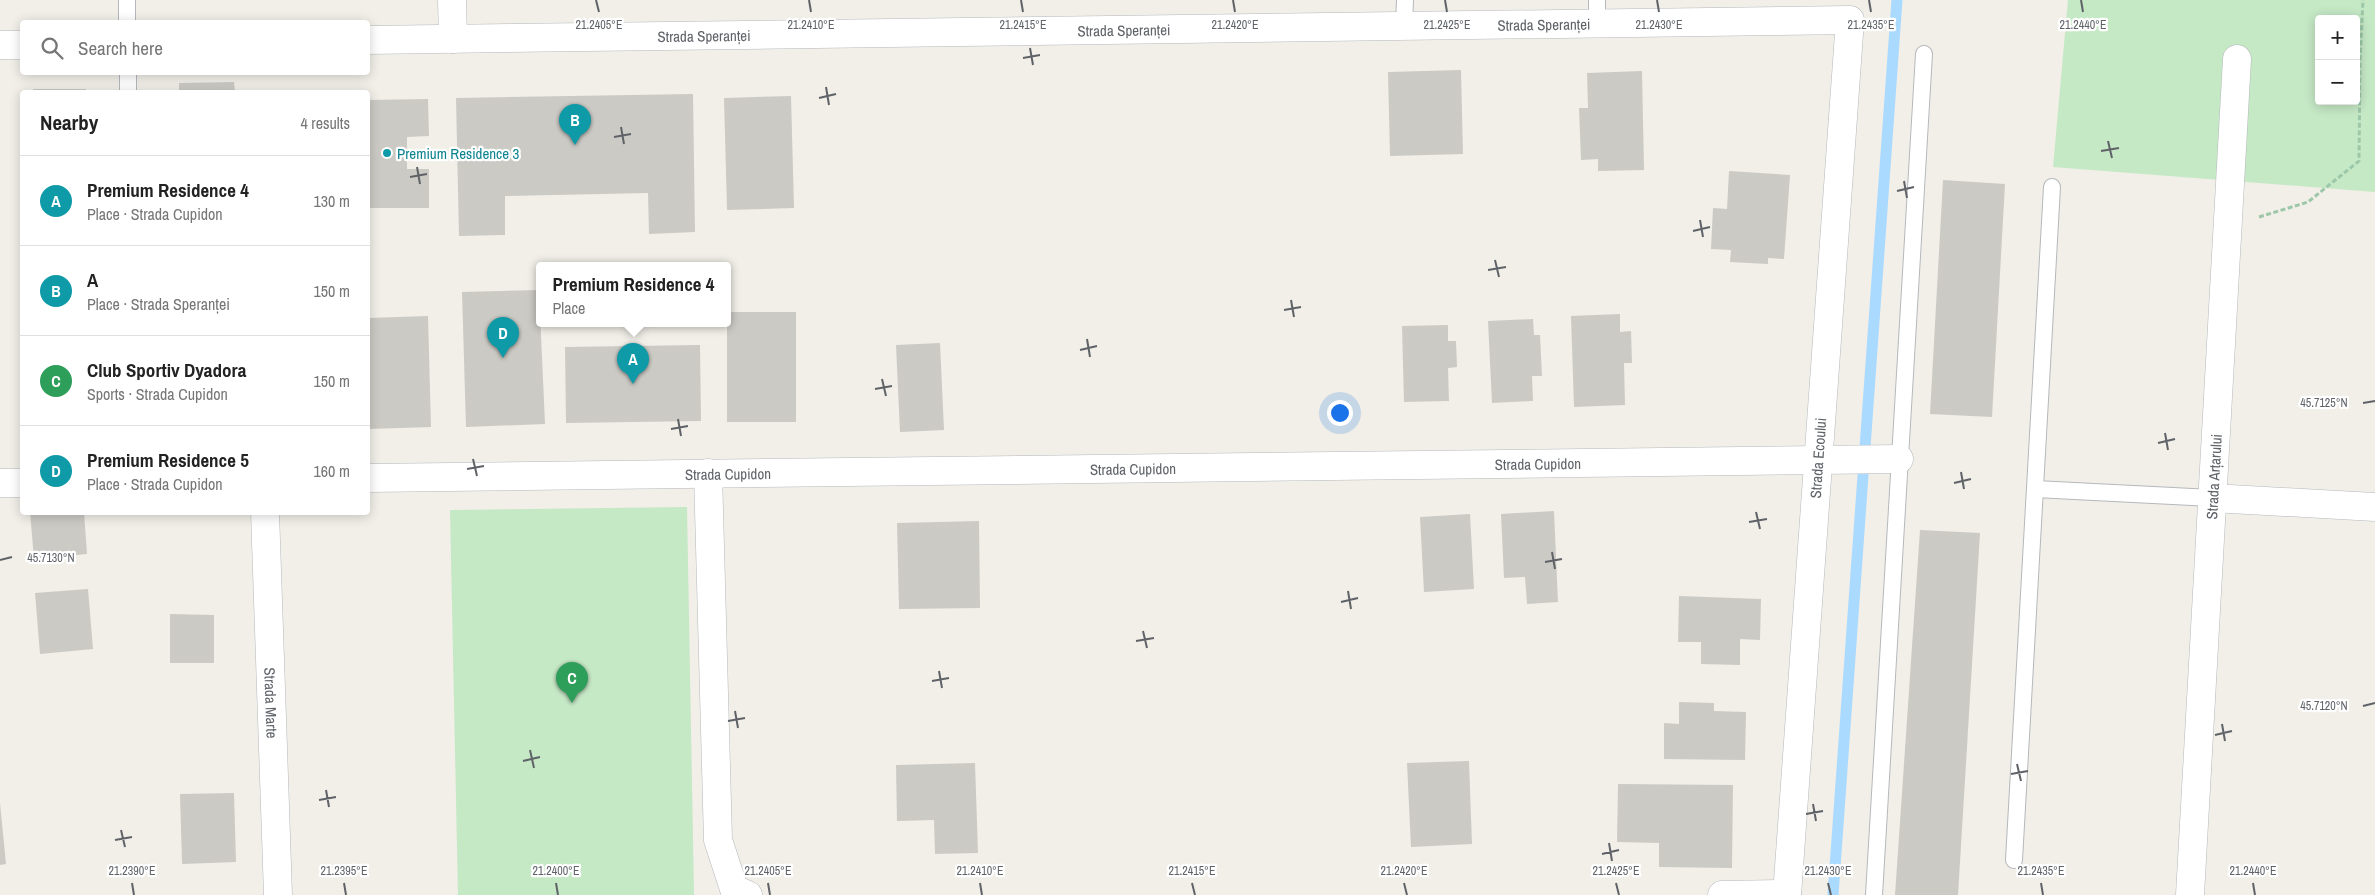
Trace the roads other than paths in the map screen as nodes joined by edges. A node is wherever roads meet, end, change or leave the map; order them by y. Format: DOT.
graph roads {
  1 [pos="127,0"];
  2 [pos="452,0"];
  3 [pos="1597,12"];
  4 [pos="1405,13"];
  5 [pos="127,20"];
  6 [pos="1850,20"];
  7 [pos="453,39"];
  8 [pos="370,40"];
  9 [pos="0,45"];
  10 [pos="20,45"];
  11 [pos="1924,54"];
  12 [pos="2237,59"];
  13 [pos="128,75"];
  14 [pos="128,90"];
  15 [pos="2052,187"];
  16 [pos="1827,458"];
  17 [pos="1888,458"];
  18 [pos="708,473"];
  19 [pos="370,478"];
  20 [pos="0,483"];
  21 [pos="20,483"];
  22 [pos="2035,488"];
  23 [pos="2212,498"];
  24 [pos="2375,507"];
  25 [pos="265,515"];
  26 [pos="2014,860"];
  27 [pos="1787,894"];
  28 [pos="278,895"];
  29 [pos="748,895"];
  30 [pos="1722,895"];
  31 [pos="1874,895"];
  32 [pos="2190,895"];
  1 -- 5 [label="lane"];
  2 -- 7 [label="street"];
  3 -- 4 [label="street, Strada Speranței"];
  3 -- 6 [label="street, Strada Speranței"];
  4 -- 7 [label="street, Strada Speranței"];
  6 -- 16 [label="street, Strada Ecoului"];
  7 -- 8 [label="street, Strada Speranței"];
  9 -- 10 [label="street"];
  11 -- 17 [label="lane"];
  12 -- 23 [label="street, Strada Arțarului"];
  13 -- 14 [label="lane"];
  15 -- 22 [label="lane"];
  16 -- 17 [label="street, Strada Cupidon"];
  16 -- 18 [label="street, Strada Cupidon"];
  16 -- 27 [label="street, Strada Ecoului"];
  17 -- 31 [label="lane"];
  18 -- 19 [label="street, Strada Cupidon"];
  18 -- 29 [label="street"];
  20 -- 21 [label="street"];
  22 -- 23 [label="lane"];
  22 -- 26 [label="lane"];
  23 -- 24 [label="street"];
  23 -- 32 [label="street, Strada Arțarului"];
  25 -- 28 [label="street, Strada Marte"];
  27 -- 30 [label="street"];
}
